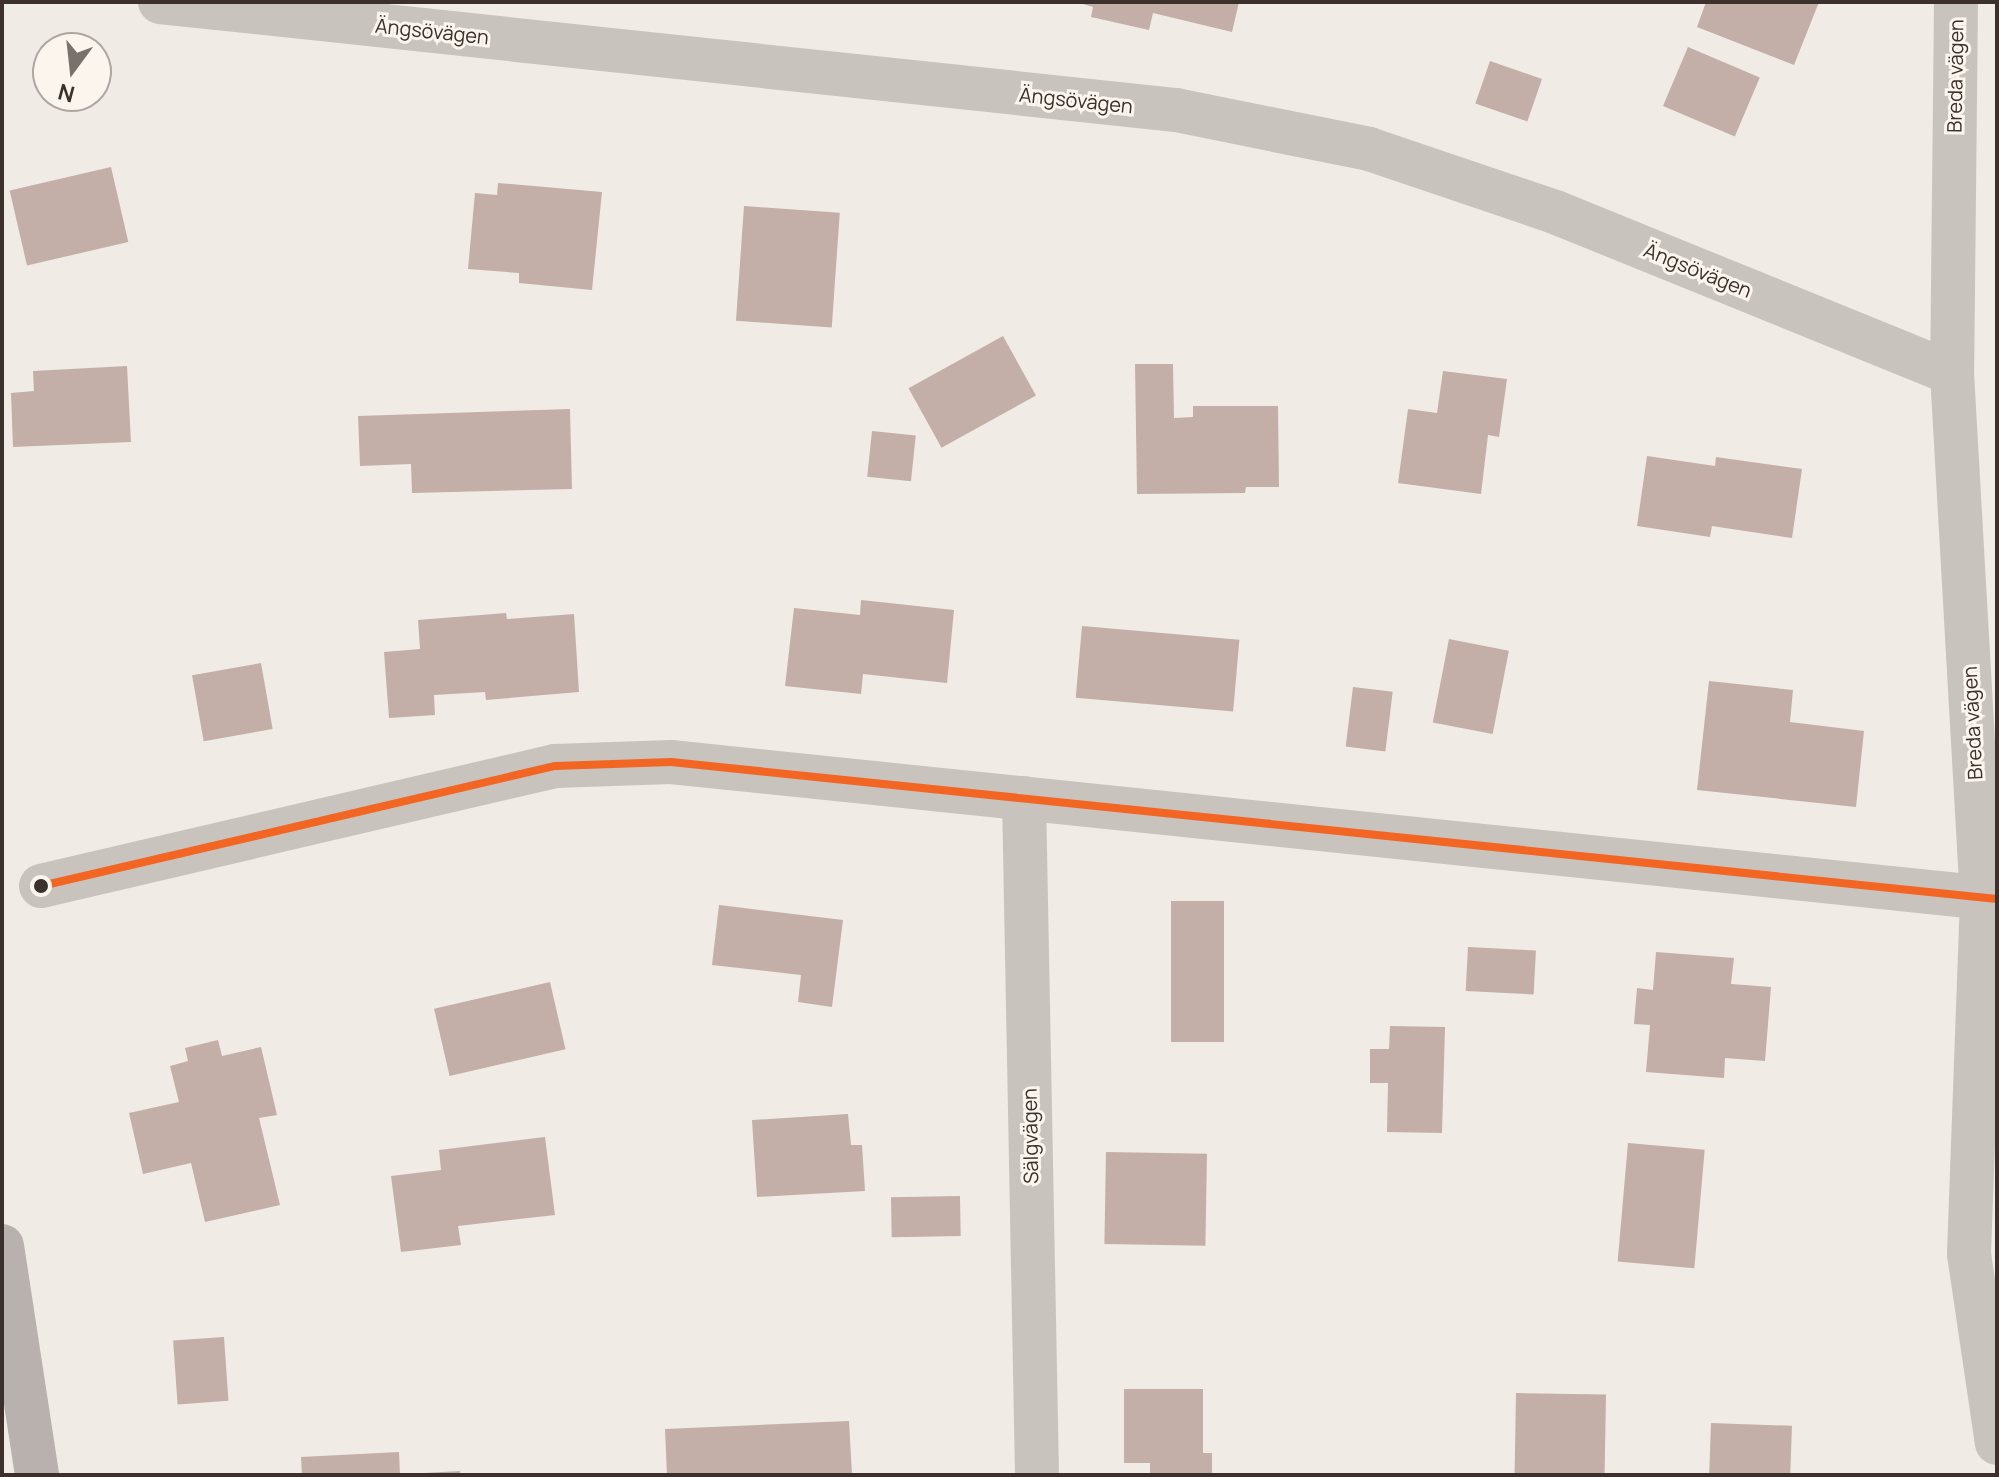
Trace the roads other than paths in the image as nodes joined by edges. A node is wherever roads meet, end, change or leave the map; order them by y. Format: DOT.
graph roads {
  1 [pos="160,2"];
  2 [pos="1956,2"];
  3 [pos="1952,373"];
  4 [pos="1024,798"];
  5 [pos="41,886"];
  6 [pos="1990,899"];
  7 [pos="2,1246"];
  8 [pos="1997,1443"];
  9 [pos="37,1475"];
  10 [pos="1037,1475"];
  1 -- 3 [label="street, Ängsövägen"];
  2 -- 3 [label="street, Breda vägen"];
  3 -- 6 [label="street, Breda vägen"];
  4 -- 5 [label="street"];
  4 -- 6 [label="street"];
  4 -- 10 [label="street, Sälgvägen"];
  6 -- 8 [label="street, Breda vägen"];
  7 -- 9 [label="main road"];
}
